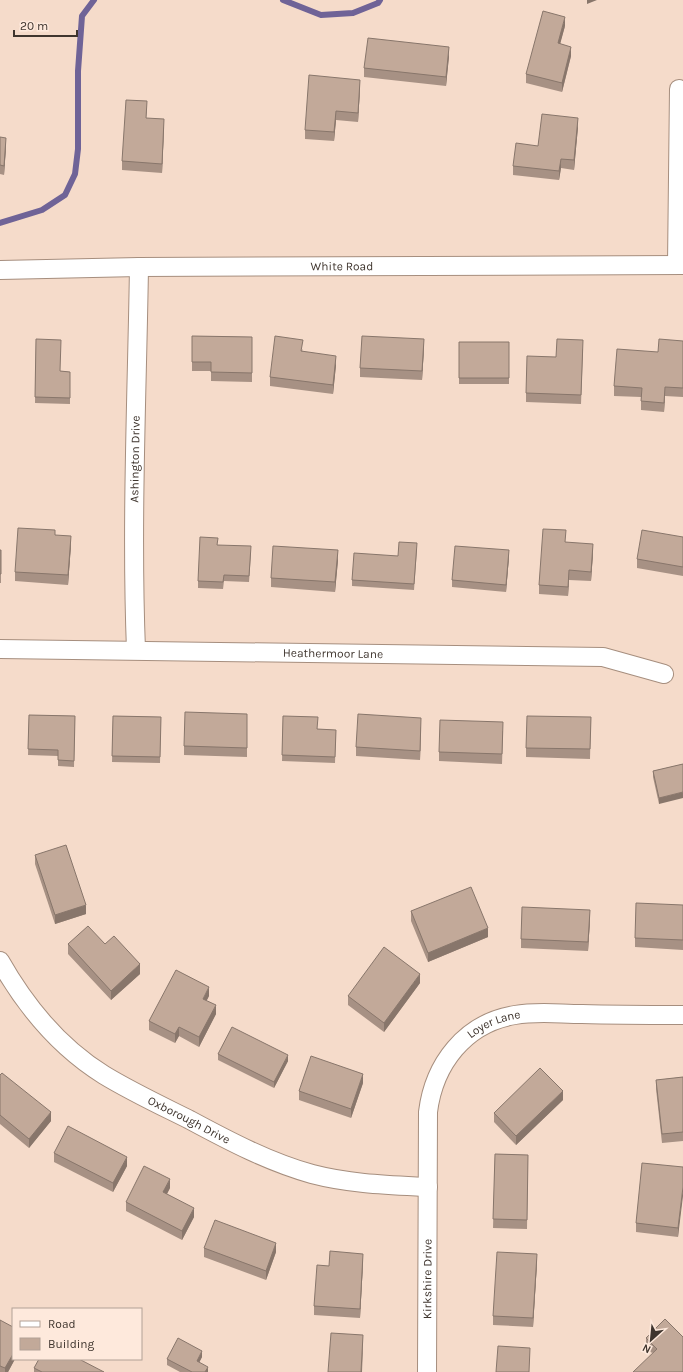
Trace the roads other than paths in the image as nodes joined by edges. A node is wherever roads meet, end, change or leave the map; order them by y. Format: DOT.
graph roads {
  1 [pos="679,89"];
  2 [pos="680,265"];
  3 [pos="138,267"];
  4 [pos="0,270"];
  5 [pos="0,649"];
  6 [pos="136,650"];
  7 [pos="664,674"];
  8 [pos="0,961"];
  9 [pos="683,1015"];
  10 [pos="428,1187"];
  11 [pos="427,1372"];
  1 -- 2 [label="street"];
  2 -- 3 [label="street, White Road"];
  3 -- 4 [label="street, White Road"];
  3 -- 6 [label="street, Ashington Drive"];
  5 -- 6 [label="street, Heathermoor Lane"];
  6 -- 7 [label="street, Heathermoor Lane"];
  8 -- 10 [label="street, Oxborough Drive"];
  9 -- 10 [label="street, Loyer Lane"];
  10 -- 11 [label="street, Kirkshire Drive"];
}
